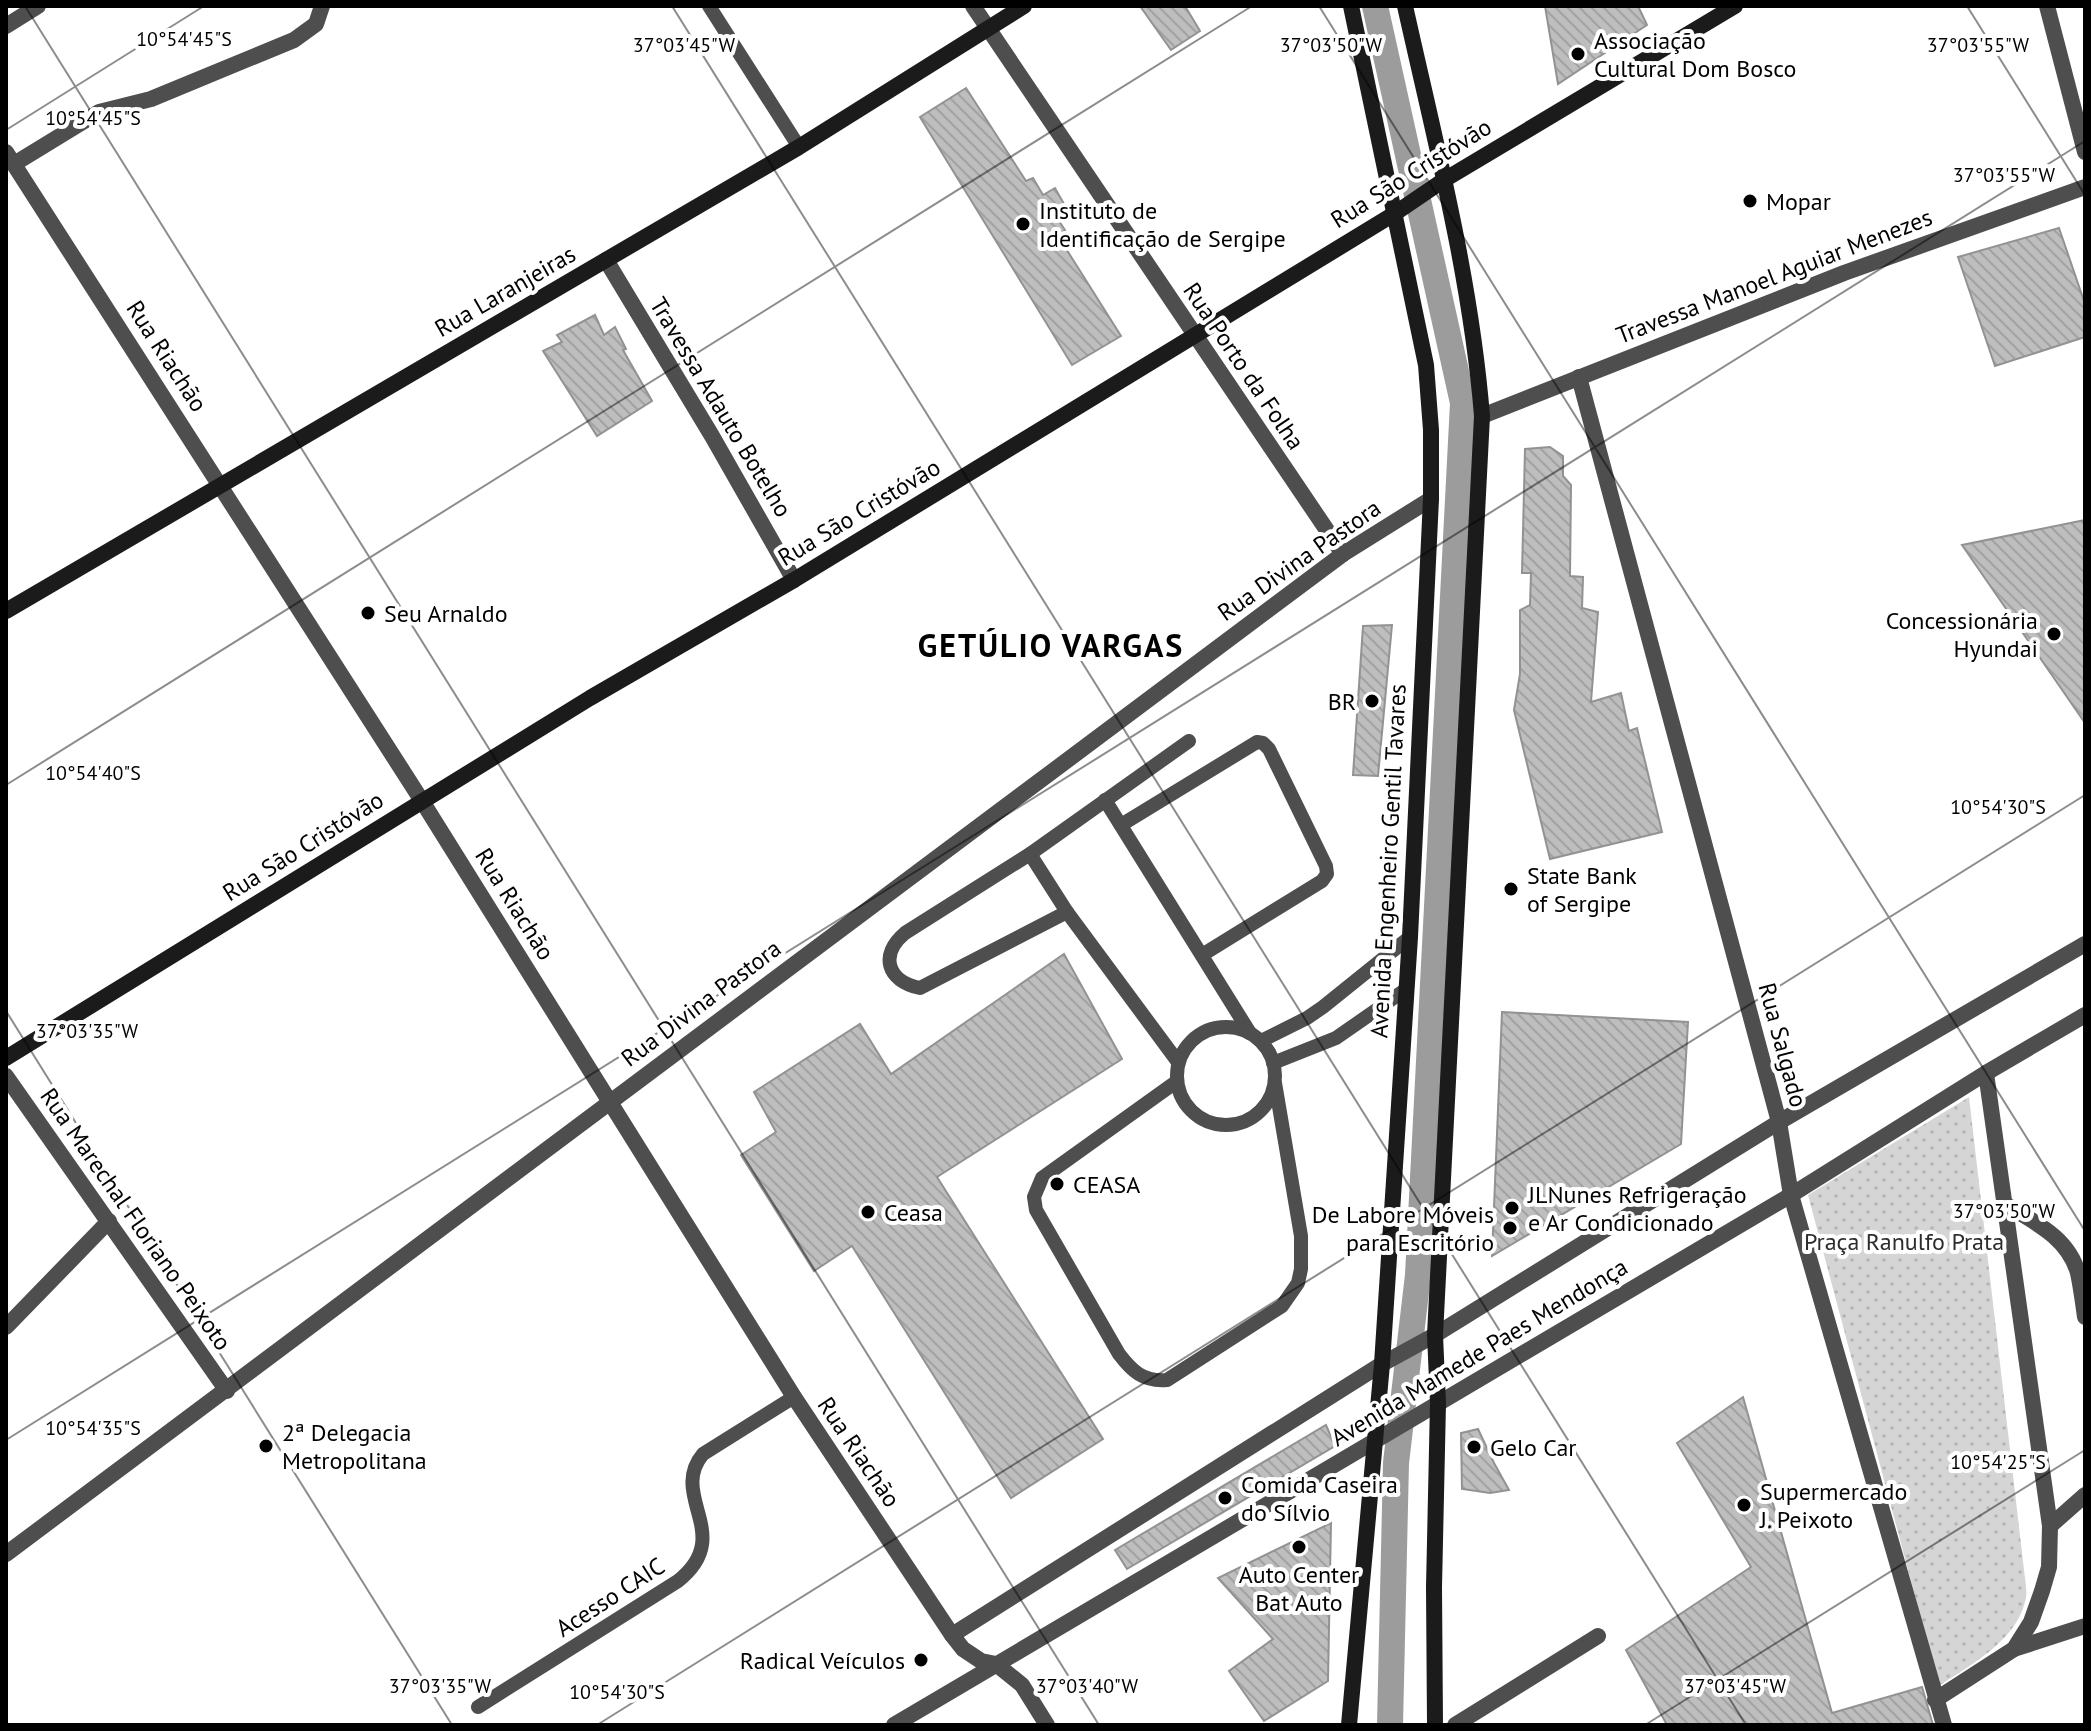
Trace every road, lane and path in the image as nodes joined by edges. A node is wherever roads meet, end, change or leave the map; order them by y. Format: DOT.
graph roads {
  1 [pos="38,6"];
  2 [pos="322,6"];
  3 [pos="709,6"];
  4 [pos="973,6"];
  5 [pos="1024,6"];
  6 [pos="1351,6"];
  7 [pos="1405,6"];
  8 [pos="1735,6"];
  9 [pos="2047,6"];
  10 [pos="6,26"];
  11 [pos="987,29"];
  12 [pos="799,147"];
  13 [pos="2085,152"];
  14 [pos="10,158"];
  15 [pos="1441,181"];
  16 [pos="2085,187"];
  17 [pos="1395,213"];
  18 [pos="606,260"];
  19 [pos="1194,336"];
  20 [pos="1579,377"];
  21 [pos="1482,416"];
  22 [pos="221,485"];
  23 [pos="1431,499"];
  24 [pos="1343,554"];
  25 [pos="794,580"];
  26 [pos="6,611"];
  27 [pos="1189,741"];
  28 [pos="1105,800"];
  29 [pos="422,801"];
  30 [pos="1121,825"];
  31 [pos="1030,854"];
  32 [pos="1067,912"];
  33 [pos="1410,937"];
  34 [pos="2085,944"];
  35 [pos="1202,955"];
  36 [pos="1405,990"];
  37 [pos="2085,1015"];
  38 [pos="1255,1037"];
  39 [pos="6,1058"];
  40 [pos="1178,1062"];
  41 [pos="1273,1063"];
  42 [pos="1986,1073"];
  43 [pos="6,1076"];
  44 [pos="1176,1082"];
  45 [pos="1275,1083"];
  46 [pos="611,1101"];
  47 [pos="1779,1122"];
  48 [pos="1791,1195"];
  49 [pos="2005,1204"];
  50 [pos="109,1221"];
  51 [pos="2085,1317"];
  52 [pos="6,1327"];
  53 [pos="1431,1337"];
  54 [pos="1387,1361"];
  55 [pos="227,1391"];
  56 [pos="794,1397"];
  57 [pos="1434,1406"];
  58 [pos="1381,1439"];
  59 [pos="2085,1495"];
  60 [pos="2050,1526"];
  61 [pos="6,1554"];
  62 [pos="2085,1626"];
  63 [pos="952,1635"];
  64 [pos="1598,1636"];
  65 [pos="2014,1649"];
  66 [pos="996,1664"];
  67 [pos="1935,1700"];
  68 [pos="478,1707"];
  69 [pos="894,1725"];
  70 [pos="1047,1725"];
  71 [pos="1349,1725"];
  72 [pos="1435,1725"];
  73 [pos="1455,1725"];
  74 [pos="1944,1725"];
  1 -- 10 [label="street"];
  2 -- 14 [label="street"];
  3 -- 12 [label="lane"];
  4 -- 11 [label="street, Rua Porto da Folha"];
  5 -- 11 [label="main road, Rua Laranjeiras"];
  6 -- 17 [label="main road, Avenida Engenheiro Gentil Tavares"];
  7 -- 15 [label="main road"];
  8 -- 15 [label="main road, Rua São Cristóvão"];
  9 -- 13 [label="street"];
  11 -- 12 [label="main road, Rua Laranjeiras"];
  11 -- 19 [label="street, Rua Porto da Folha"];
  12 -- 18 [label="main road, Rua Laranjeiras"];
  14 -- 22 [label="street, Rua Riachão"];
  15 -- 17 [label="main road, Rua São Cristóvão"];
  15 -- 21 [label="main road"];
  16 -- 20 [label="street, Travessa Manoel Aguiar Menezes"];
  17 -- 19 [label="main road, Rua São Cristóvão"];
  17 -- 23 [label="main road, Avenida Engenheiro Gentil Tavares"];
  18 -- 22 [label="main road, Rua Laranjeiras"];
  18 -- 25 [label="street, Travessa Adauto Botelho"];
  19 -- 24 [label="street, Rua Porto da Folha"];
  19 -- 25 [label="main road, Rua São Cristóvão"];
  20 -- 21 [label="street, Travessa Manoel Aguiar Menezes"];
  20 -- 47 [label="street, Rua Salgado"];
  21 -- 53 [label="main road"];
  22 -- 26 [label="main road, Rua Laranjeiras"];
  22 -- 29 [label="street, Rua Riachão"];
  23 -- 24 [label="street, Rua Divina Pastora"];
  23 -- 33 [label="main road, Avenida Engenheiro Gentil Tavares"];
  24 -- 46 [label="street, Rua Divina Pastora"];
  25 -- 29 [label="main road, Rua São Cristóvão"];
  27 -- 28 [label="lane"];
  28 -- 30 [label="lane"];
  28 -- 31 [label="lane"];
  29 -- 39 [label="main road, Rua São Cristóvão"];
  29 -- 46 [label="street, Rua Riachão"];
  30 -- 35 [label="lane"];
  30 -- 35 [label="lane"];
  31 -- 32 [label="lane"];
  31 -- 32 [label="lane"];
  32 -- 40 [label="lane"];
  33 -- 36 [label="main road, Avenida Engenheiro Gentil Tavares"];
  33 -- 38 [label="lane"];
  34 -- 47 [label="street, Avenida Mamede Paes Mendonça"];
  35 -- 38 [label="lane"];
  36 -- 41 [label="lane"];
  36 -- 54 [label="main road, Avenida Engenheiro Gentil Tavares"];
  37 -- 42 [label="street, Avenida Mamede Paes Mendonça"];
  38 -- 40 [label="lane"];
  38 -- 41 [label="lane"];
  40 -- 44 [label="lane"];
  41 -- 45 [label="lane"];
  42 -- 48 [label="street, Avenida Mamede Paes Mendonça"];
  42 -- 49 [label="street"];
  43 -- 50 [label="street, Rua Marechal Floriano Peixoto"];
  44 -- 45 [label="lane"];
  44 -- 45 [label="lane"];
  46 -- 55 [label="street, Rua Divina Pastora"];
  46 -- 56 [label="street, Rua Riachão"];
  47 -- 48 [label="street, Rua Salgado"];
  47 -- 53 [label="street, Avenida Mamede Paes Mendonça"];
  48 -- 57 [label="street, Avenida Mamede Paes Mendonça"];
  48 -- 67 [label="street, Rua Salgado"];
  49 -- 51 [label="street"];
  49 -- 60 [label="street"];
  50 -- 52 [label="street"];
  50 -- 55 [label="street, Rua Marechal Floriano Peixoto"];
  53 -- 54 [label="street, Avenida Mamede Paes Mendonça"];
  53 -- 57 [label="main road"];
  54 -- 58 [label="main road, Avenida Engenheiro Gentil Tavares"];
  54 -- 63 [label="street, Avenida Mamede Paes Mendonça"];
  55 -- 61 [label="street, Rua Divina Pastora"];
  56 -- 63 [label="street, Rua Riachão"];
  56 -- 68 [label="lane, Acesso CAIC"];
  57 -- 58 [label="street, Avenida Mamede Paes Mendonça"];
  57 -- 72 [label="main road"];
  58 -- 66 [label="street, Avenida Mamede Paes Mendonça"];
  58 -- 71 [label="main road, Avenida Engenheiro Gentil Tavares"];
  59 -- 60 [label="street"];
  60 -- 65 [label="street"];
  62 -- 65 [label="street"];
  63 -- 66 [label="street, Rua Riachão"];
  64 -- 73 [label="street"];
  65 -- 67 [label="street"];
  66 -- 69 [label="street, Avenida Mamede Paes Mendonça"];
  66 -- 70 [label="street, Rua Riachão"];
  67 -- 74 [label="street, Rua Salgado"];
}
